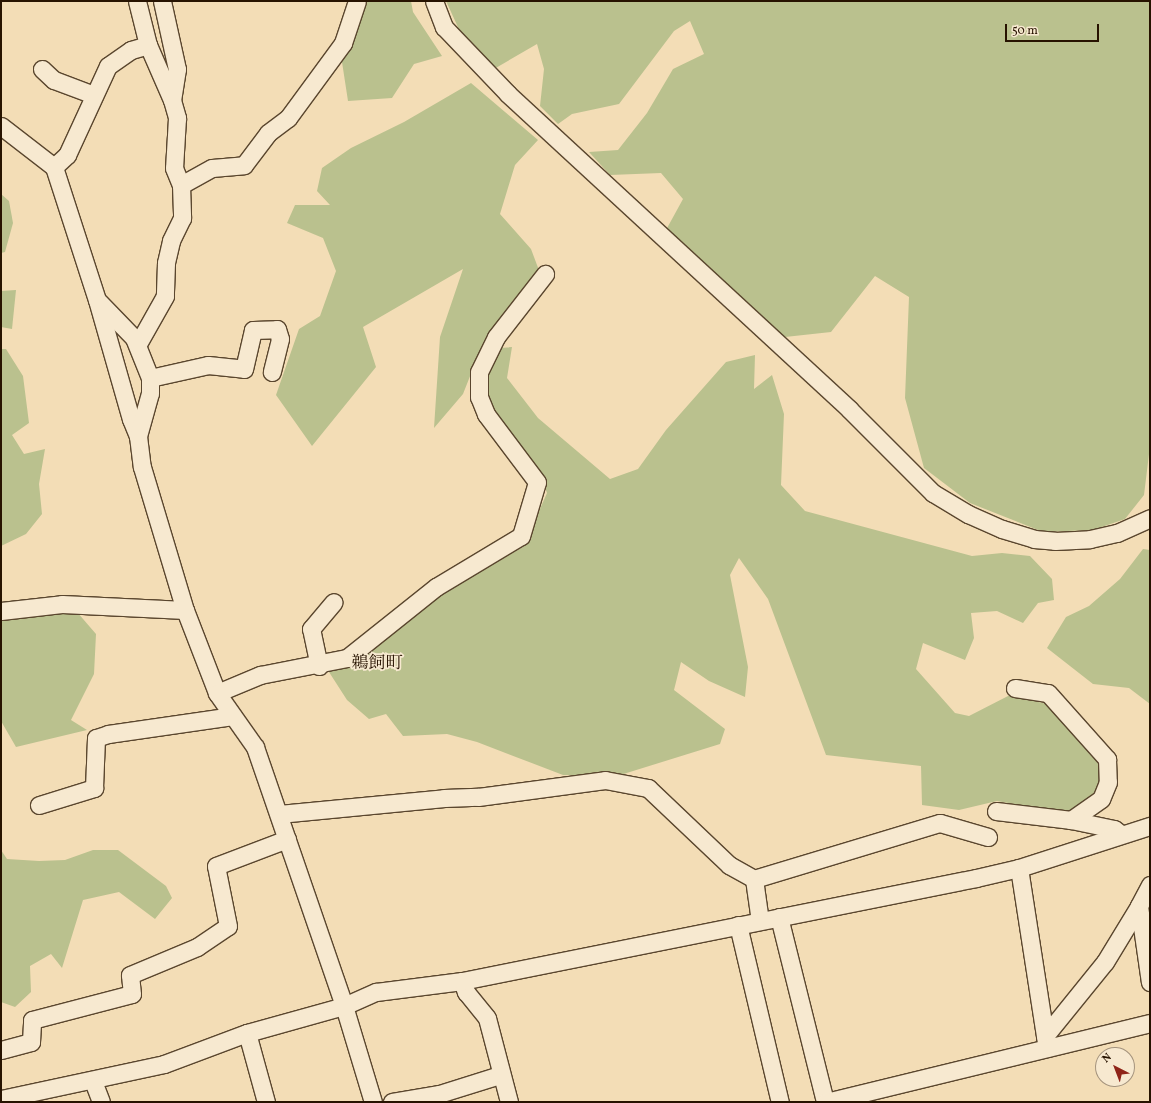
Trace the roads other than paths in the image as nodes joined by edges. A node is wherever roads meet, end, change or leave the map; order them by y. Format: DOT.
graph roads {
  1 [pos="137,1"];
  2 [pos="162,1"];
  3 [pos="357,1"];
  4 [pos="434,1"];
  5 [pos="148,45"];
  6 [pos="42,69"];
  7 [pos="94,95"];
  8 [pos="172,100"];
  9 [pos="1,126"];
  10 [pos="54,168"];
  11 [pos="181,185"];
  12 [pos="545,274"];
  13 [pos="97,300"];
  14 [pos="138,344"];
  15 [pos="272,372"];
  16 [pos="150,378"];
  17 [pos="138,436"];
  18 [pos="1150,518"];
  19 [pos="334,602"];
  20 [pos="186,610"];
  21 [pos="1,611"];
  22 [pos="318,666"];
  23 [pos="1015,688"];
  24 [pos="217,693"];
  25 [pos="233,716"];
  26 [pos="39,805"];
  27 [pos="996,810"];
  28 [pos="279,814"];
  29 [pos="1071,820"];
  30 [pos="1150,826"];
  31 [pos="1121,834"];
  32 [pos="988,837"];
  33 [pos="287,839"];
  34 [pos="1019,868"];
  35 [pos="754,879"];
  36 [pos="1150,885"];
  37 [pos="1139,906"];
  38 [pos="779,917"];
  39 [pos="760,921"];
  40 [pos="738,925"];
  41 [pos="462,981"];
  42 [pos="1150,982"];
  43 [pos="344,1006"];
  44 [pos="1150,1023"];
  45 [pos="247,1033"];
  46 [pos="1046,1042"];
  47 [pos="1,1050"];
  48 [pos="500,1075"];
  49 [pos="93,1081"];
  50 [pos="1,1099"];
  51 [pos="101,1102"];
  52 [pos="266,1102"];
  53 [pos="373,1102"];
  54 [pos="392,1102"];
  55 [pos="509,1102"];
  56 [pos="780,1102"];
  57 [pos="825,1102"];
  1 -- 5 [label="street"];
  2 -- 8 [label="street"];
  3 -- 11 [label="street"];
  4 -- 18 [label="street"];
  5 -- 7 [label="street"];
  5 -- 8 [label="street"];
  6 -- 7 [label="street"];
  7 -- 10 [label="street"];
  8 -- 11 [label="street"];
  9 -- 10 [label="street"];
  10 -- 13 [label="street"];
  11 -- 14 [label="street"];
  12 -- 22 [label="street"];
  13 -- 14 [label="street"];
  13 -- 17 [label="street"];
  14 -- 16 [label="street"];
  15 -- 16 [label="street"];
  16 -- 17 [label="street"];
  17 -- 20 [label="street"];
  19 -- 22 [label="street"];
  20 -- 21 [label="street"];
  20 -- 24 [label="street"];
  22 -- 24 [label="street"];
  23 -- 29 [label="street"];
  24 -- 25 [label="street"];
  25 -- 26 [label="street"];
  25 -- 28 [label="street"];
  27 -- 29 [label="street"];
  28 -- 33 [label="street"];
  28 -- 35 [label="street"];
  29 -- 31 [label="street"];
  30 -- 31 [label="street"];
  31 -- 34 [label="street"];
  32 -- 35 [label="street"];
  33 -- 43 [label="street"];
  33 -- 47 [label="street"];
  34 -- 38 [label="street"];
  34 -- 46 [label="street"];
  35 -- 39 [label="street"];
  36 -- 37 [label="street"];
  37 -- 42 [label="street"];
  37 -- 46 [label="street"];
  38 -- 39 [label="street"];
  38 -- 57 [label="street"];
  39 -- 40 [label="street"];
  40 -- 41 [label="street"];
  40 -- 56 [label="street"];
  41 -- 43 [label="street"];
  41 -- 48 [label="street"];
  43 -- 45 [label="street"];
  43 -- 53 [label="street"];
  44 -- 46 [label="street"];
  45 -- 49 [label="street"];
  45 -- 52 [label="street"];
  46 -- 57 [label="street"];
  48 -- 54 [label="street"];
  48 -- 55 [label="street"];
  49 -- 50 [label="street"];
  49 -- 51 [label="street"];
}
